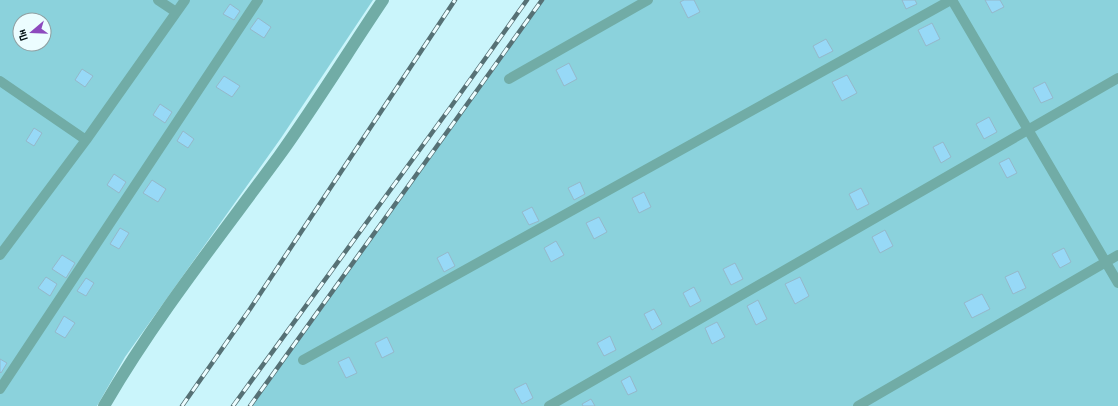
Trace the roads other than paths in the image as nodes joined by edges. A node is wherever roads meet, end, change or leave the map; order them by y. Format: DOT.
graph roads {
  1 [pos="158,0"];
  2 [pos="185,0"];
  3 [pos="258,0"];
  4 [pos="383,0"];
  5 [pos="648,0"];
  6 [pos="951,0"];
  7 [pos="176,12"];
  8 [pos="1118,78"];
  9 [pos="509,79"];
  10 [pos="0,81"];
  11 [pos="1028,130"];
  12 [pos="86,140"];
  13 [pos="1118,255"];
  14 [pos="0,256"];
  15 [pos="1105,263"];
  16 [pos="1118,283"];
  17 [pos="303,360"];
  18 [pos="0,389"];
  19 [pos="104,406"];
  20 [pos="549,406"];
  21 [pos="858,406"];
  1 -- 7 [label="lane"];
  2 -- 7 [label="lane"];
  3 -- 18 [label="lane"];
  4 -- 19 [label="street"];
  5 -- 9 [label="lane"];
  6 -- 11 [label="lane"];
  6 -- 17 [label="lane"];
  7 -- 12 [label="lane"];
  8 -- 11 [label="lane"];
  10 -- 12 [label="lane"];
  11 -- 15 [label="lane"];
  11 -- 20 [label="lane"];
  12 -- 14 [label="lane"];
  13 -- 15 [label="lane"];
  15 -- 16 [label="lane"];
  15 -- 21 [label="lane"];
}
